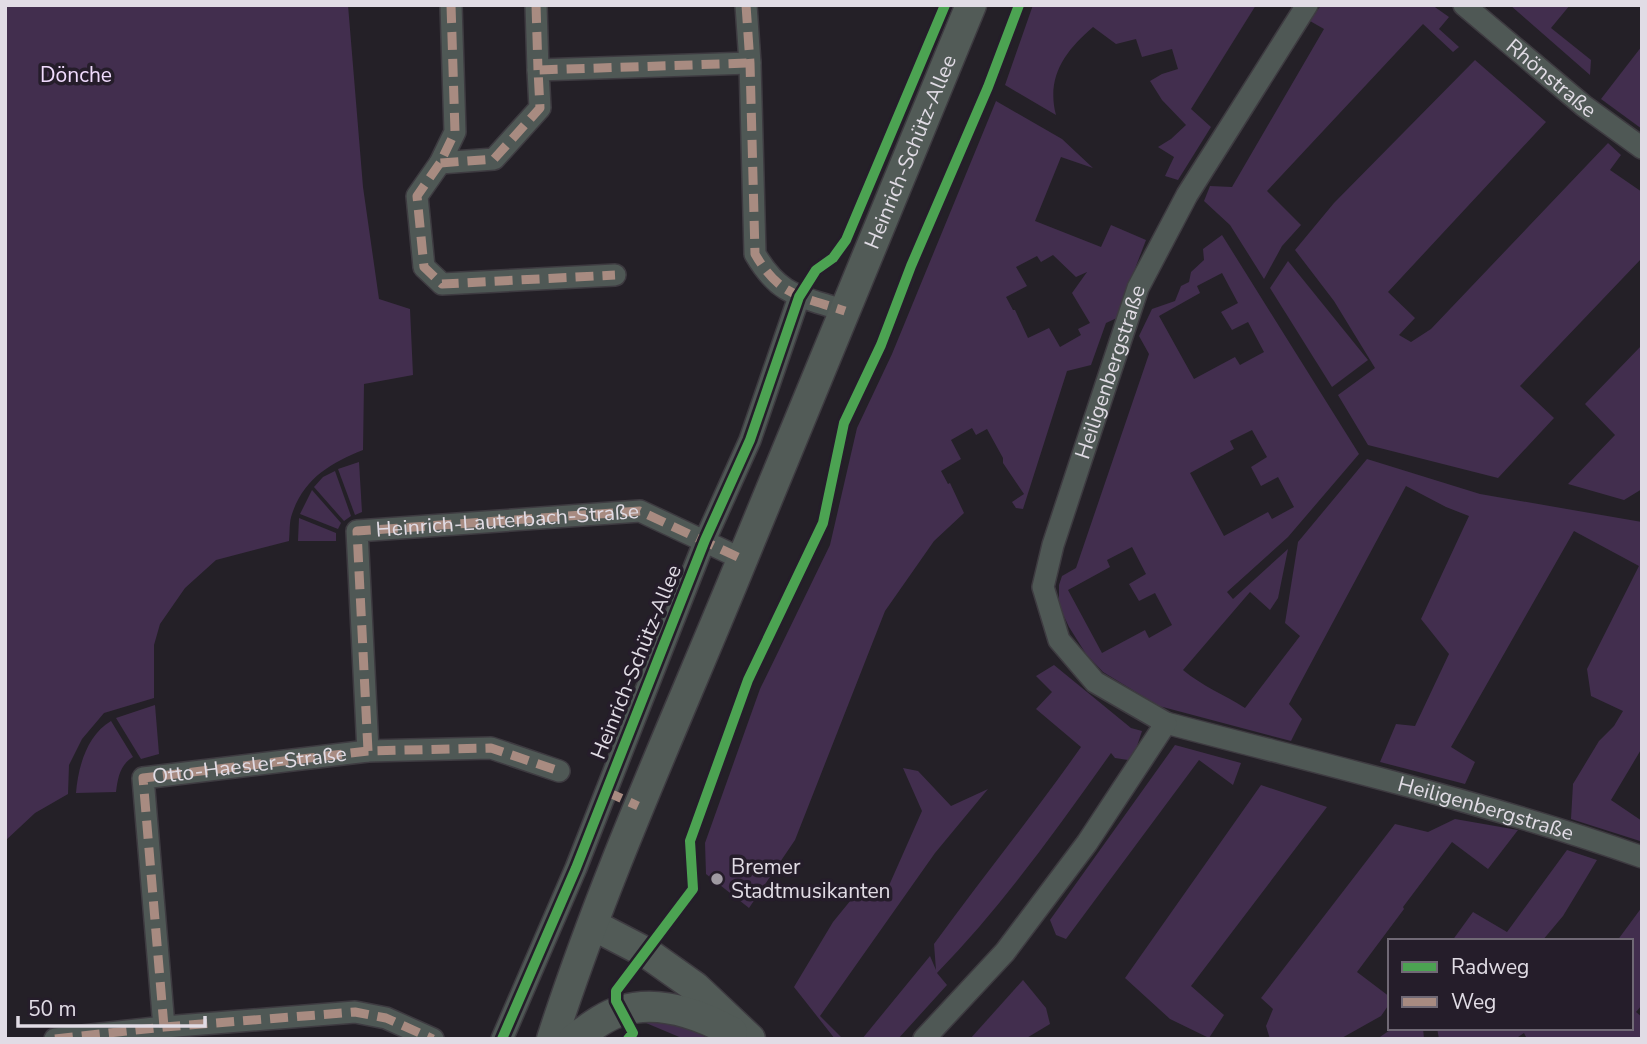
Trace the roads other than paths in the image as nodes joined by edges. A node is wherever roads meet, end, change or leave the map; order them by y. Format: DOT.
graph roads {
  1 [pos="451,5"];
  2 [pos="536,5"];
  3 [pos="746,5"];
  4 [pos="971,5"];
  5 [pos="1307,5"];
  6 [pos="1464,5"];
  7 [pos="750,63"];
  8 [pos="538,70"];
  9 [pos="1642,148"];
  10 [pos="440,163"];
  11 [pos="615,275"];
  12 [pos="799,297"];
  13 [pos="845,311"];
  14 [pos="705,540"];
  15 [pos="743,559"];
  16 [pos="1166,723"];
  17 [pos="368,751"];
  18 [pos="559,771"];
  19 [pos="605,791"];
  20 [pos="638,806"];
  21 [pos="1642,857"];
  22 [pos="593,925"];
  23 [pos="164,1027"];
  24 [pos="55,1039"];
  25 [pos="433,1039"];
  26 [pos="502,1039"];
  27 [pos="552,1039"];
  28 [pos="574,1039"];
  29 [pos="748,1039"];
  30 [pos="923,1039"];
  1 -- 10 [label="street"];
  2 -- 8 [label="street"];
  3 -- 7 [label="street"];
  4 -- 13 [label="main road, Heinrich-Schütz-Allee"];
  5 -- 16 [label="street, Heiligenbergstraße"];
  6 -- 9 [label="street, Rhönstraße"];
  7 -- 8 [label="street"];
  7 -- 12 [label="street"];
  8 -- 10 [label="street"];
  10 -- 11 [label="street"];
  12 -- 13 [label="street"];
  12 -- 14 [label="street, Heinrich-Schütz-Allee"];
  13 -- 15 [label="main road, Heinrich-Schütz-Allee"];
  14 -- 15 [label="street, Heinrich-Lauterbach-Straße"];
  14 -- 17 [label="street, Heinrich-Lauterbach-Straße"];
  14 -- 19 [label="street, Heinrich-Schütz-Allee"];
  15 -- 20 [label="main road, Heinrich-Schütz-Allee"];
  16 -- 21 [label="street, Heiligenbergstraße"];
  16 -- 30 [label="street"];
  17 -- 18 [label="street, Otto-Haesler-Straße"];
  17 -- 23 [label="street, Otto-Haesler-Straße"];
  19 -- 20 [label="street"];
  19 -- 26 [label="street, Heinrich-Schütz-Allee"];
  20 -- 22 [label="main road, Heinrich-Schütz-Allee"];
  22 -- 27 [label="main road, Heinrich-Schütz-Allee"];
  22 -- 29 [label="main road"];
  23 -- 24 [label="street"];
  23 -- 25 [label="street"];
  28 -- 29 [label="main road"];
}
